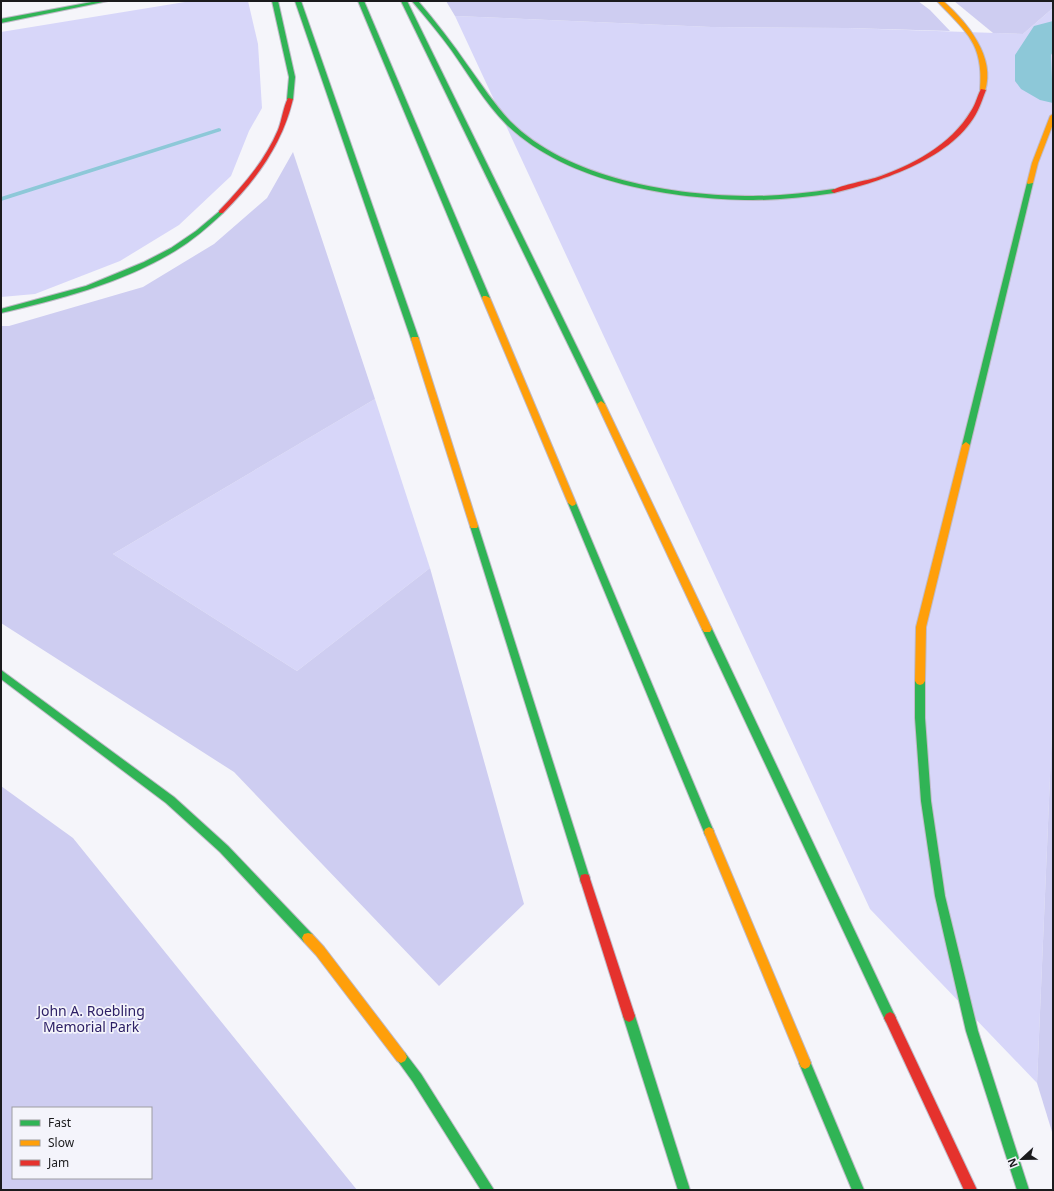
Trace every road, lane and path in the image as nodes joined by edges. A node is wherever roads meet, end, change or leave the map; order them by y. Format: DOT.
graph roads {
  1 [pos="91,1"];
  2 [pos="106,1"];
  3 [pos="274,1"];
  4 [pos="298,1"];
  5 [pos="361,1"];
  6 [pos="404,1"];
  7 [pos="415,1"];
  8 [pos="940,1"];
  9 [pos="1,12"];
  10 [pos="1,21"];
  11 [pos="1053,116"];
  12 [pos="1,311"];
  13 [pos="1,674"];
  14 [pos="488,1190"];
  15 [pos="684,1190"];
  16 [pos="858,1190"];
  17 [pos="971,1190"];
  18 [pos="1023,1190"];
  1 -- 9 [label="highway"];
  2 -- 10 [label="highway"];
  3 -- 12 [label="highway"];
  4 -- 15 [label="highway"];
  5 -- 16 [label="highway"];
  6 -- 17 [label="highway"];
  7 -- 8 [label="highway"];
  11 -- 18 [label="highway"];
  13 -- 14 [label="highway"];
}
